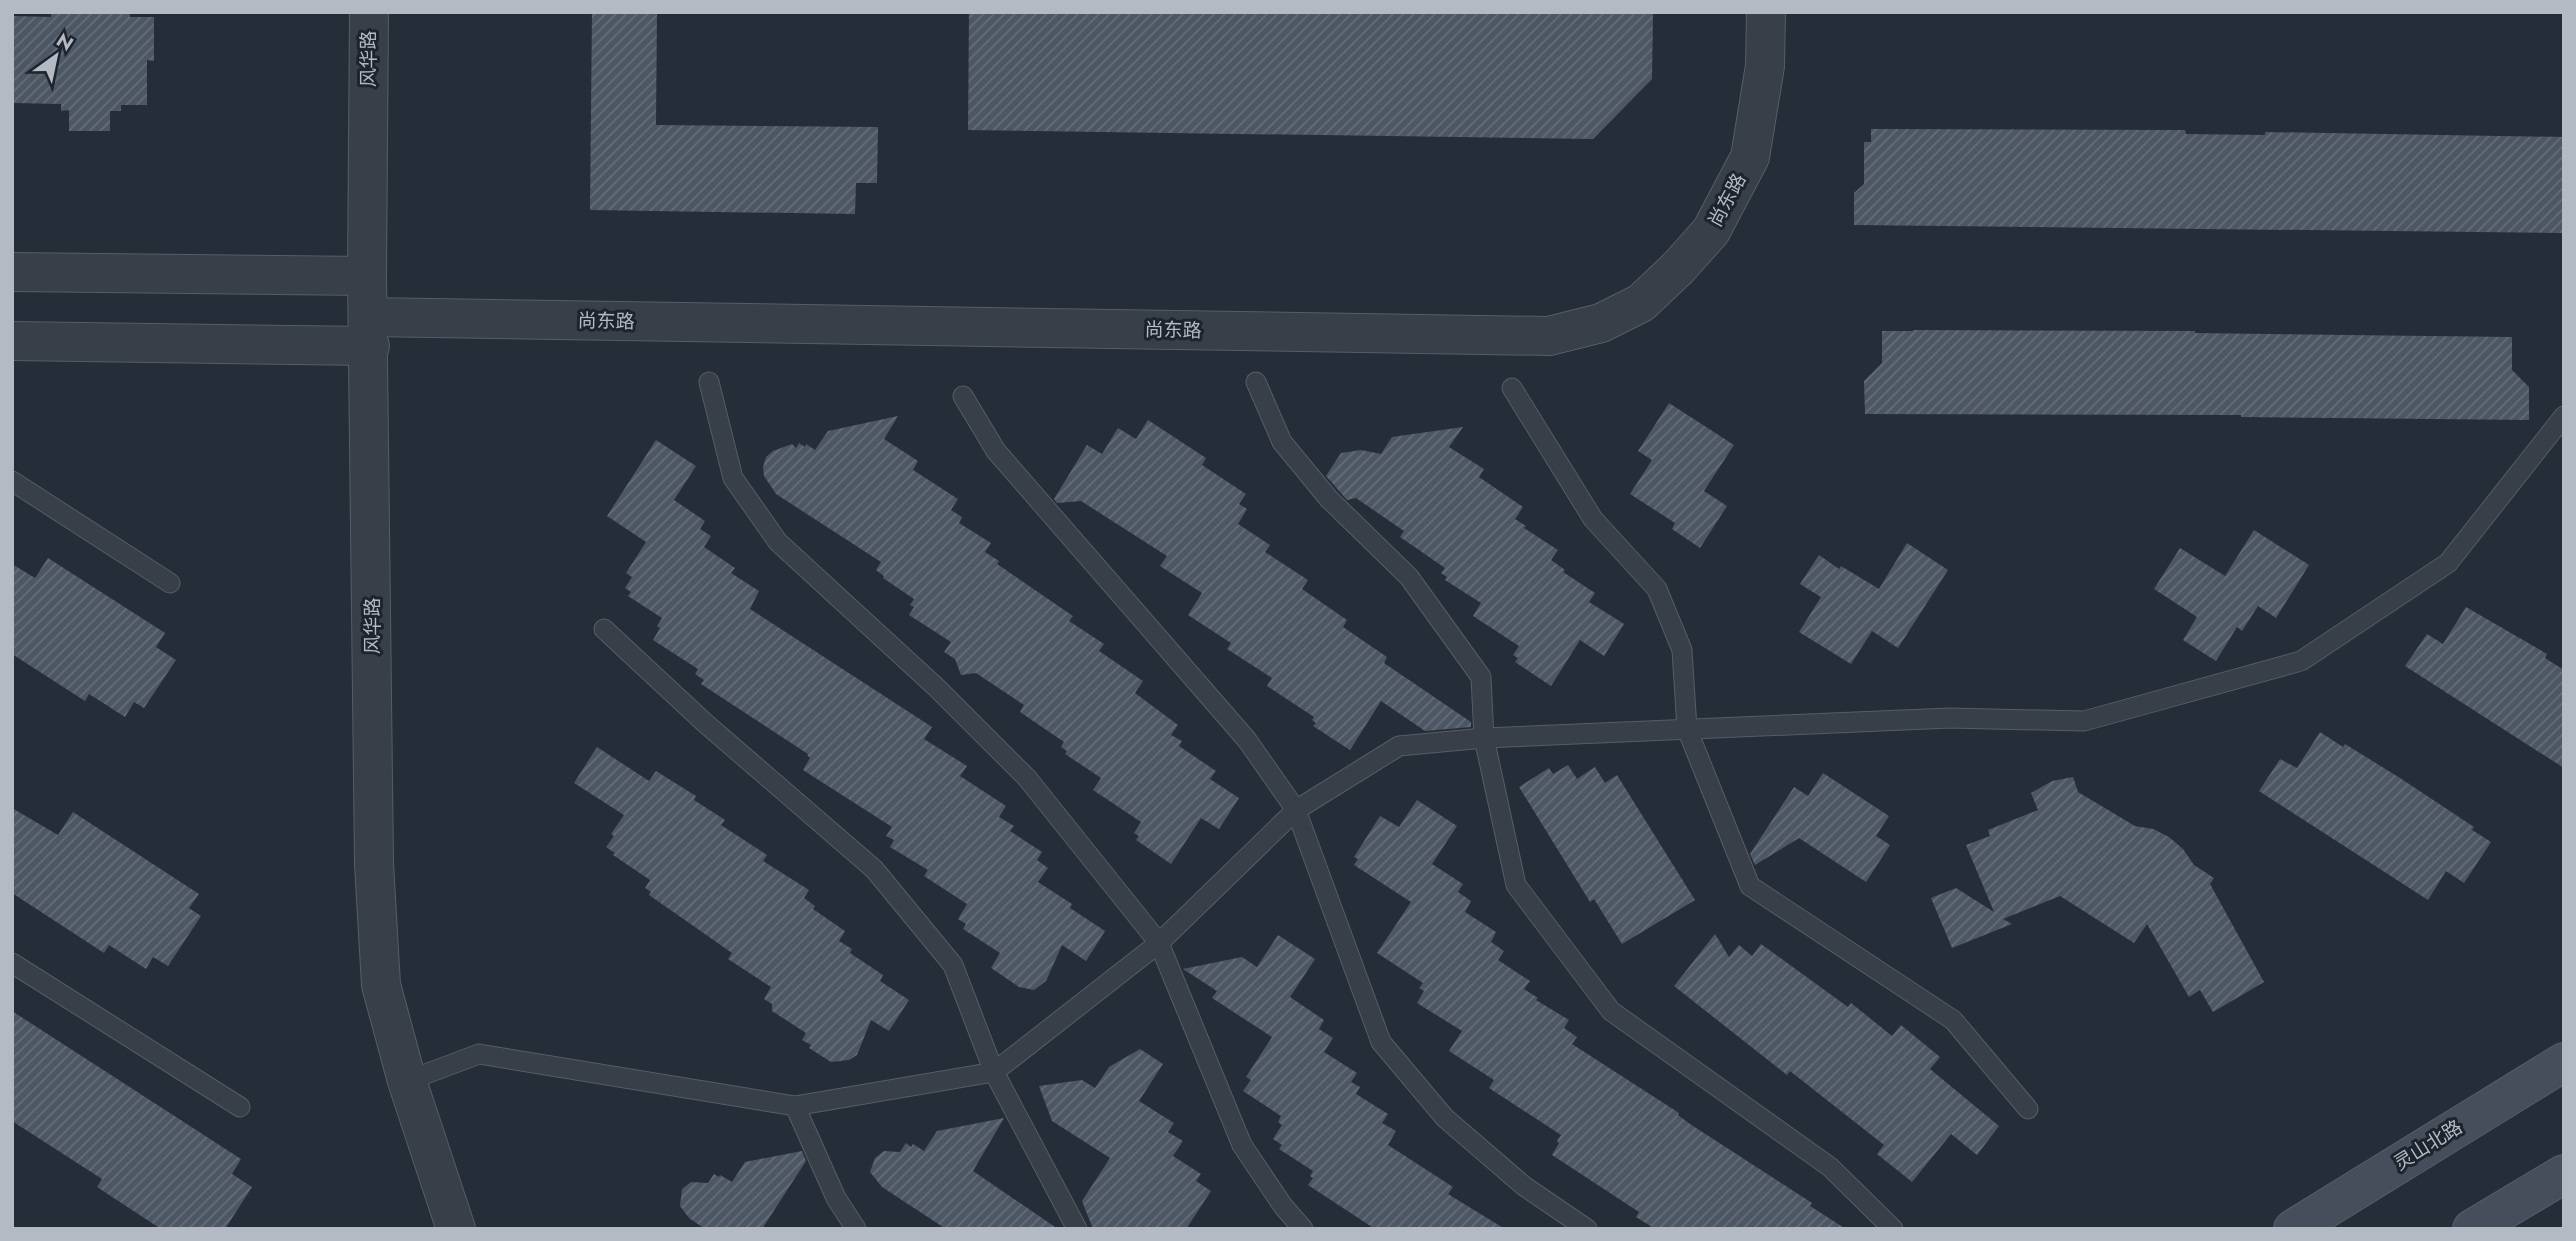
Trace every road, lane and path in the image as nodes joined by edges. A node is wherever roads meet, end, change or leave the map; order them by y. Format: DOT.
graph roads {
  1 [pos="369,12"];
  2 [pos="1766,12"];
  3 [pos="12,272"];
  4 [pos="367,276"];
  5 [pos="370,332"];
  6 [pos="12,341"];
  7 [pos="709,382"];
  8 [pos="1256,382"];
  9 [pos="1512,388"];
  10 [pos="962,396"];
  11 [pos="2564,416"];
  12 [pos="12,481"];
  13 [pos="170,583"];
  14 [pos="604,629"];
  15 [pos="1687,729"];
  16 [pos="1484,738"];
  17 [pos="1296,810"];
  18 [pos="1159,943"];
  19 [pos="12,963"];
  20 [pos="2564,1062"];
  21 [pos="994,1072"];
  22 [pos="407,1081"];
  23 [pos="795,1106"];
  24 [pos="240,1107"];
  25 [pos="2028,1109"];
  26 [pos="2564,1174"];
  27 [pos="456,1229"];
  28 [pos="856,1229"];
  29 [pos="1077,1229"];
  30 [pos="1303,1229"];
  31 [pos="1587,1229"];
  32 [pos="1893,1229"];
  33 [pos="2293,1229"];
  34 [pos="2472,1229"];
  1 -- 4 [label="street, 风华路"];
  2 -- 5 [label="street, 尚东路"];
  3 -- 4 [label="street"];
  4 -- 5 [label="street, 风华路"];
  5 -- 6 [label="street, 尚东路"];
  5 -- 22 [label="street, 风华路"];
  7 -- 18 [label="lane"];
  8 -- 16 [label="lane"];
  9 -- 15 [label="lane"];
  10 -- 17 [label="lane"];
  11 -- 15 [label="lane"];
  12 -- 13 [label="lane"];
  14 -- 21 [label="lane"];
  15 -- 16 [label="lane"];
  15 -- 25 [label="lane"];
  16 -- 17 [label="lane"];
  16 -- 32 [label="lane"];
  17 -- 18 [label="lane"];
  17 -- 31 [label="lane"];
  18 -- 21 [label="lane"];
  18 -- 30 [label="lane"];
  19 -- 24 [label="lane"];
  20 -- 33 [label="main road, 灵山北路"];
  21 -- 23 [label="lane"];
  21 -- 29 [label="lane"];
  22 -- 23 [label="lane"];
  22 -- 27 [label="street, 风华路"];
  23 -- 28 [label="lane"];
  26 -- 34 [label="main road"];
}
